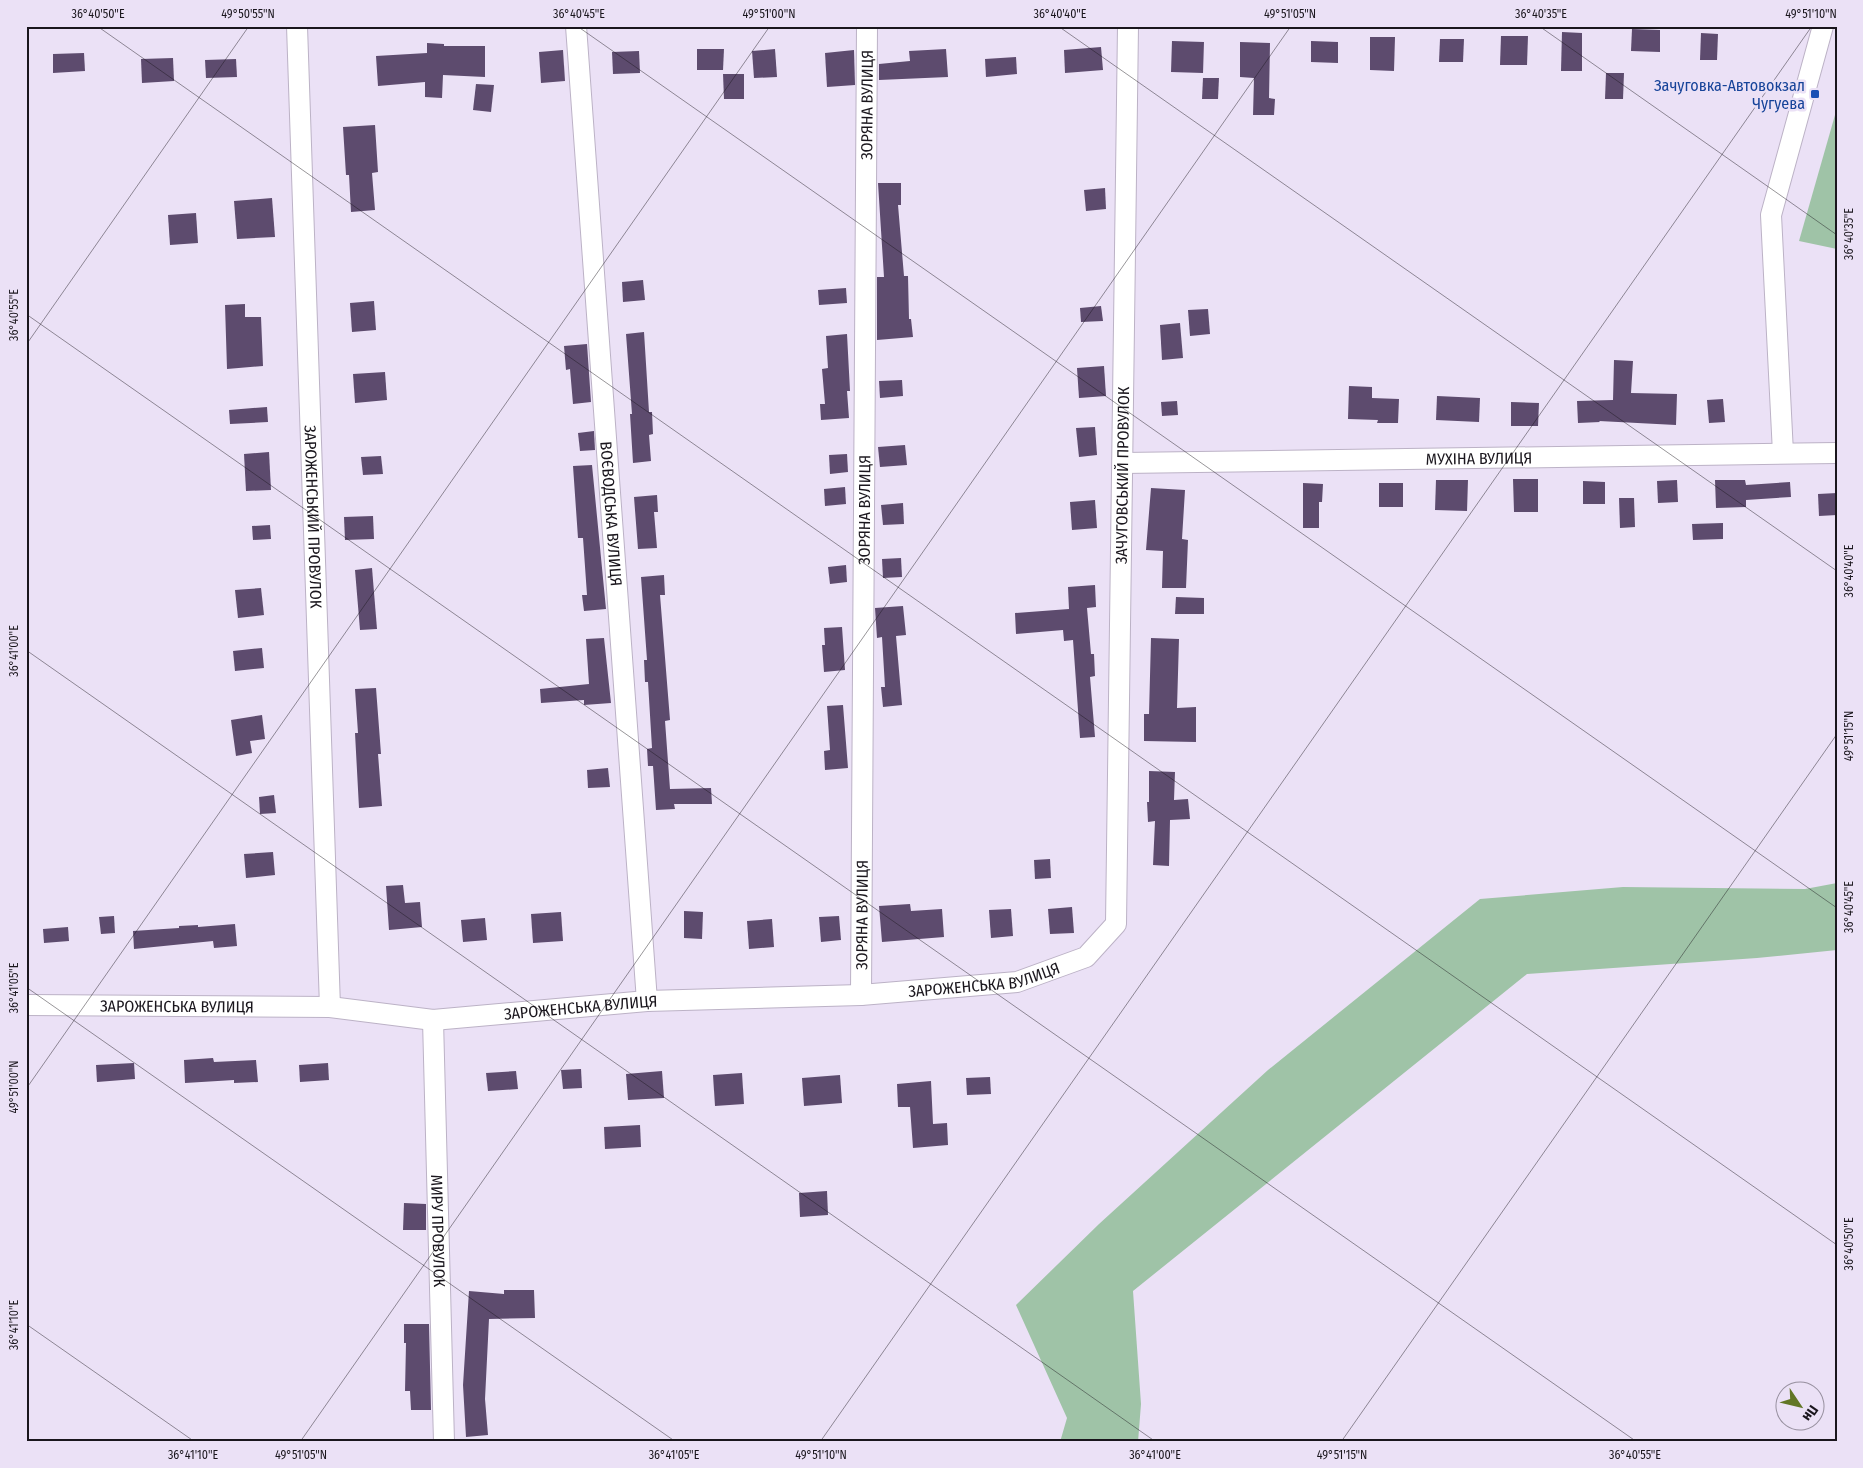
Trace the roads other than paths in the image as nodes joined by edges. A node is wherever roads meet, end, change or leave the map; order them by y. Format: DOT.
graph roads {
  1 [pos="297,26"];
  2 [pos="576,26"];
  3 [pos="867,26"];
  4 [pos="1128,26"];
  5 [pos="1822,26"];
  6 [pos="1783,453"];
  7 [pos="1837,453"];
  8 [pos="1122,463"];
  9 [pos="1116,924"];
  10 [pos="861,995"];
  11 [pos="646,1000"];
  12 [pos="26,1005"];
  13 [pos="330,1007"];
  14 [pos="433,1020"];
  15 [pos="444,1442"];
  1 -- 13 [label="street, ЗАРОЖЕНСЬКИЙ ПРОВУЛОК"];
  2 -- 11 [label="street, ВОЄВОДСЬКА ВУЛИЦЯ"];
  3 -- 10 [label="street, ЗОРЯНА ВУЛИЦЯ"];
  4 -- 8 [label="street, ЗАЧУГОВСЬКИЙ ПРОВУЛОК"];
  5 -- 6 [label="street"];
  6 -- 7 [label="street, МУХІНА ВУЛИЦЯ"];
  6 -- 8 [label="street, МУХІНА ВУЛИЦЯ"];
  8 -- 9 [label="street, ЗАЧУГОВСЬКИЙ ПРОВУЛОК"];
  9 -- 10 [label="street, ЗАРОЖЕНСЬКА ВУЛИЦЯ"];
  10 -- 11 [label="street, ЗАРОЖЕНСЬКА ВУЛИЦЯ"];
  11 -- 14 [label="street, ЗАРОЖЕНСЬКА ВУЛИЦЯ"];
  12 -- 13 [label="street, ЗАРОЖЕНСЬКА ВУЛИЦЯ"];
  13 -- 14 [label="street, ЗАРОЖЕНСЬКА ВУЛИЦЯ"];
  14 -- 15 [label="street, МИРУ ПРОВУЛОК"];
}
